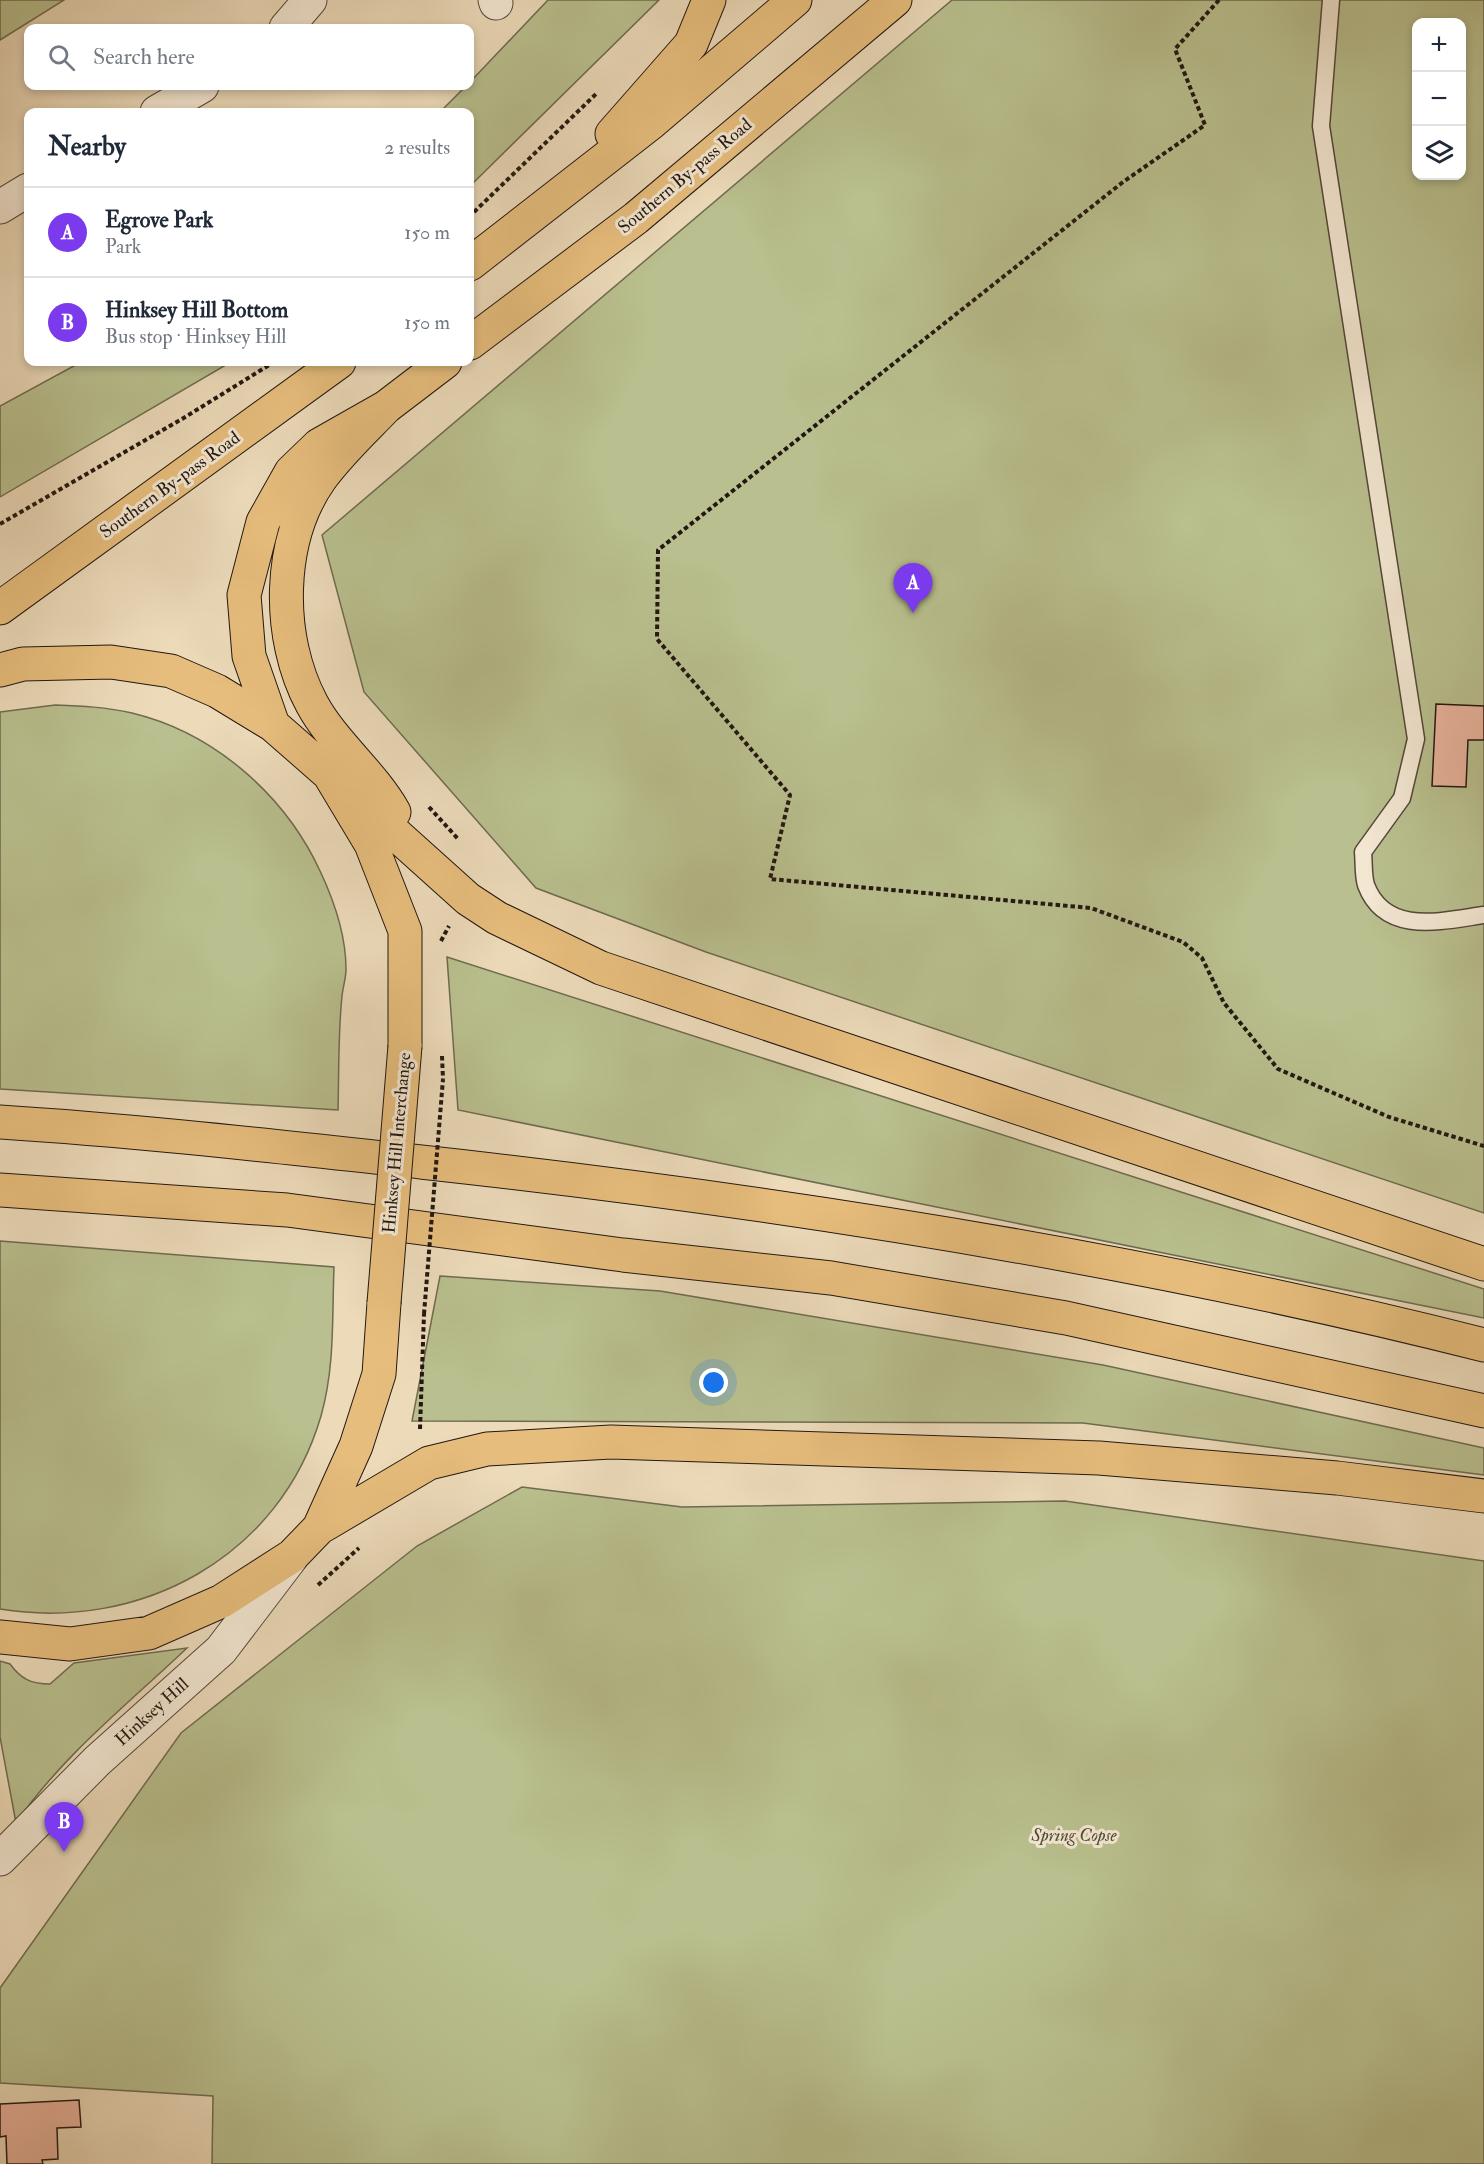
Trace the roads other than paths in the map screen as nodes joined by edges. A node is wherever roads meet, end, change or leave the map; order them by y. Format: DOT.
graph roads {
  1 [pos="310,0"];
  2 [pos="709,0"];
  3 [pos="795,0"];
  4 [pos="895,0"];
  5 [pos="1331,0"];
  6 [pos="289,24"];
  7 [pos="195,90"];
  8 [pos="164,108"];
  9 [pos="24,192"];
  10 [pos="556,198"];
  11 [pos="0,207"];
  12 [pos="474,261"];
  13 [pos="474,340"];
  14 [pos="333,366"];
  15 [pos="440,366"];
  16 [pos="386,407"];
  17 [pos="0,608"];
  18 [pos="0,670"];
  19 [pos="273,725"];
  20 [pos="329,774"];
  21 [pos="418,853"];
  22 [pos="1484,915"];
  23 [pos="0,1122"];
  24 [pos="0,1190"];
  25 [pos="1484,1264"];
  26 [pos="1484,1345"];
  27 [pos="1484,1411"];
  28 [pos="1484,1496"];
  29 [pos="319,1528"];
  30 [pos="292,1556"];
  31 [pos="0,1637"];
  32 [pos="0,1858"];
  1 -- 6 [label="street"];
  2 -- 10 [label="highway"];
  3 -- 10 [label="highway"];
  4 -- 13 [label="highway, Southern By-pass Road"];
  5 -- 22 [label="lane"];
  7 -- 8 [label="street"];
  9 -- 11 [label="street"];
  10 -- 12 [label="highway"];
  14 -- 17 [label="highway, Southern By-pass Road"];
  15 -- 16 [label="highway"];
  16 -- 19 [label="highway"];
  16 -- 21 [label="highway"];
  18 -- 19 [label="highway, Hinksey Hill Interchange"];
  19 -- 20 [label="highway, Hinksey Hill Interchange"];
  20 -- 21 [label="highway"];
  20 -- 29 [label="highway, Hinksey Hill Interchange, bridge"];
  21 -- 25 [label="highway"];
  23 -- 26 [label="highway"];
  24 -- 27 [label="highway"];
  28 -- 29 [label="highway"];
  29 -- 30 [label="highway, Hinksey Hill Interchange"];
  30 -- 31 [label="highway, Hinksey Hill Interchange"];
  30 -- 32 [label="street, Hinksey Hill"];
}
